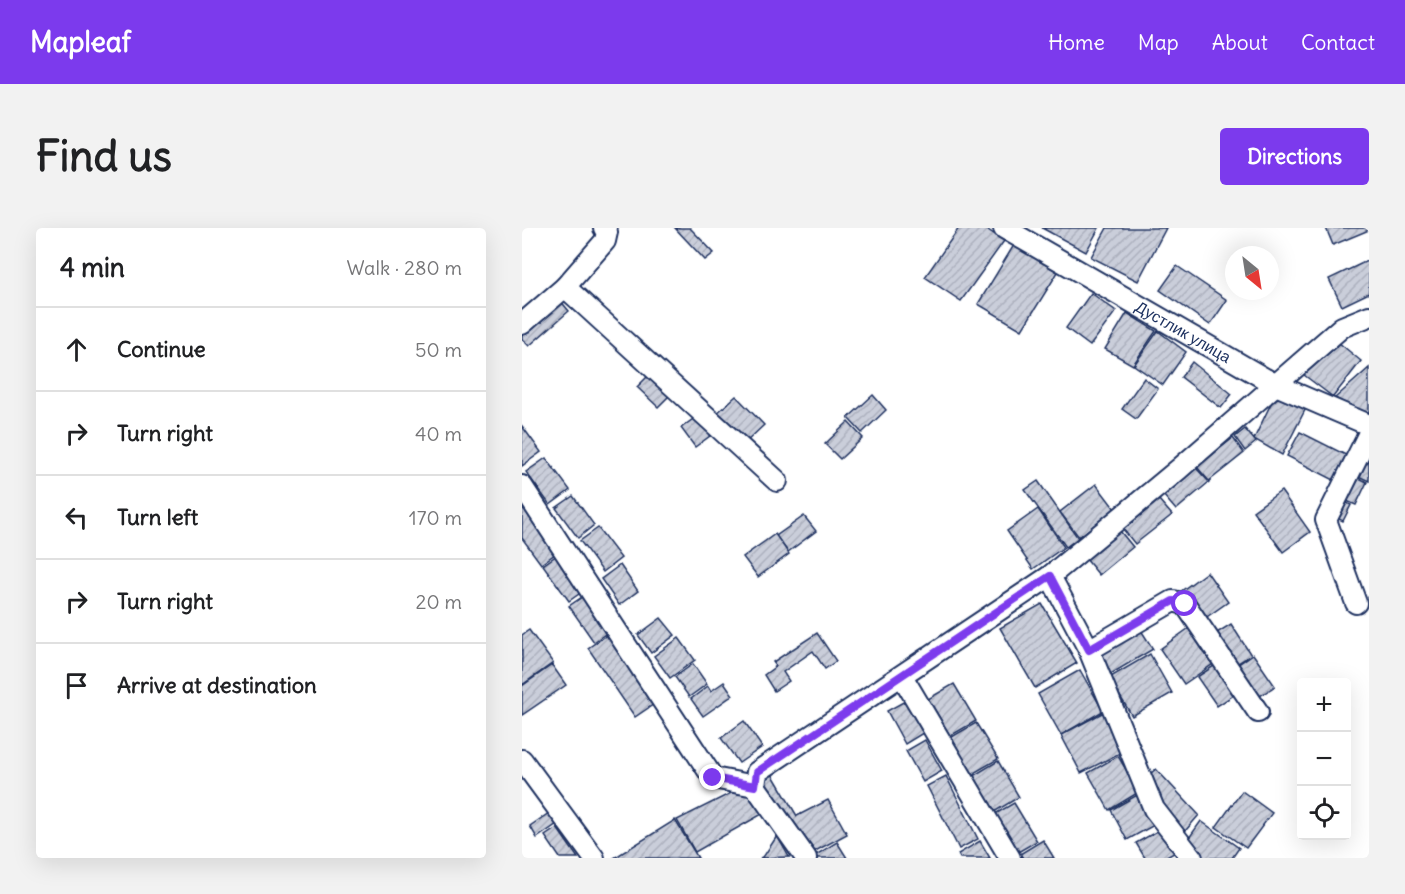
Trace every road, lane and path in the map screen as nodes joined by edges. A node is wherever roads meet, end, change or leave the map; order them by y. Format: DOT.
graph roads {
  1 [pos="604,228"];
  2 [pos="1004,228"];
  3 [pos="565,287"];
  4 [pos="1369,316"];
  5 [pos="522,324"];
  6 [pos="1276,385"];
  7 [pos="1369,425"];
  8 [pos="1369,433"];
  9 [pos="777,481"];
  10 [pos="522,486"];
  11 [pos="1050,576"];
  12 [pos="1356,603"];
  13 [pos="1089,650"];
  14 [pos="902,675"];
  15 [pos="1258,712"];
  16 [pos="522,760"];
  17 [pos="755,786"];
  18 [pos="804,857"];
  19 [pos="594,858"];
  20 [pos="1010,858"];
  21 [pos="1192,858"];
  1 -- 3 [label="street"];
  2 -- 6 [label="street, Дустлик улица"];
  3 -- 5 [label="street"];
  3 -- 9 [label="street"];
  4 -- 6 [label="street"];
  6 -- 7 [label="street, Дустлик улица"];
  6 -- 11 [label="street"];
  8 -- 12 [label="street"];
  10 -- 17 [label="street"];
  11 -- 13 [label="street"];
  11 -- 14 [label="street"];
  13 -- 15 [label="street"];
  13 -- 21 [label="street"];
  14 -- 17 [label="street"];
  14 -- 20 [label="street"];
  16 -- 19 [label="street"];
  17 -- 18 [label="street"];
}
